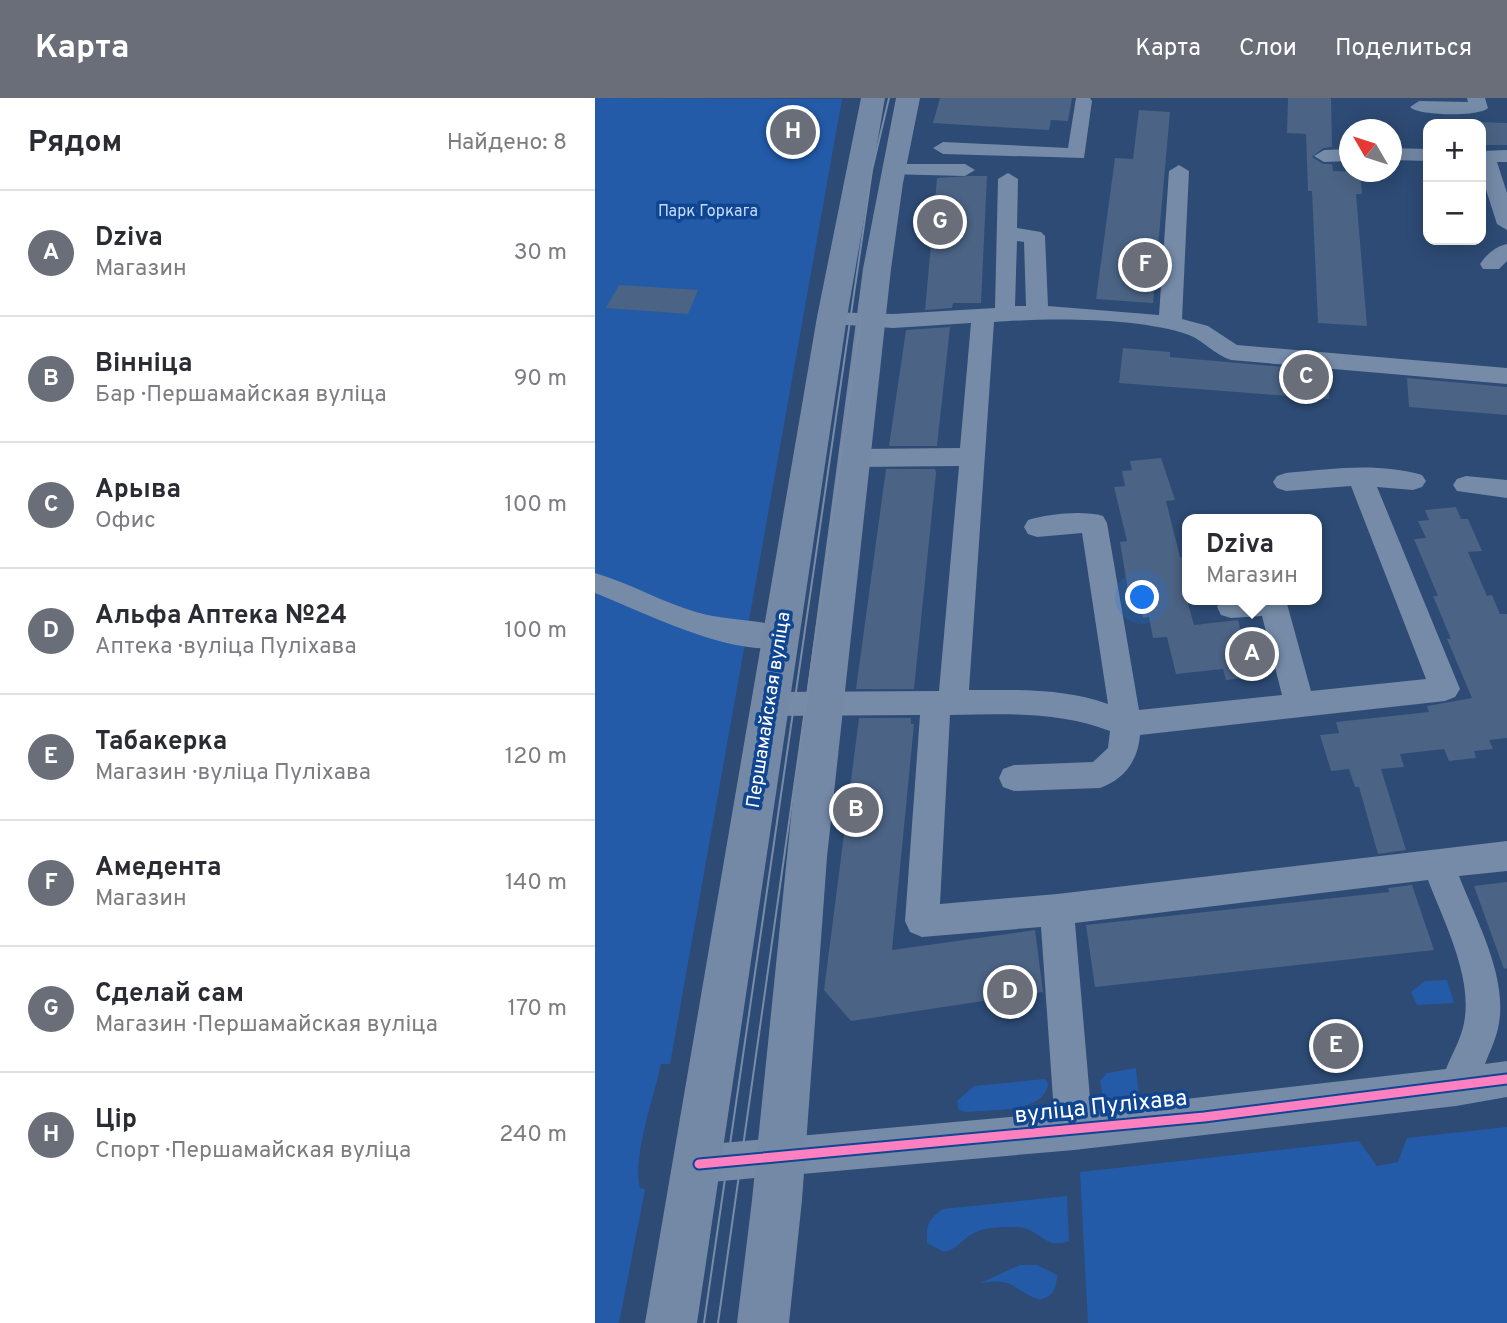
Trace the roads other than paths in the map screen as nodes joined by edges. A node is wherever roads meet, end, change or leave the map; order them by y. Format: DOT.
graph roads {
  1 [pos="873,98"];
  2 [pos="908,98"];
  3 [pos="1476,98"];
  4 [pos="1083,101"];
  5 [pos="1419,107"];
  6 [pos="943,148"];
  7 [pos="1402,154"];
  8 [pos="1339,155"];
  9 [pos="1423,155"];
  10 [pos="1324,156"];
  11 [pos="1486,156"];
  12 [pos="1507,156"];
  13 [pos="1486,164"];
  14 [pos="893,170"];
  15 [pos="965,170"];
  16 [pos="1179,171"];
  17 [pos="1008,178"];
  18 [pos="1507,224"];
  19 [pos="1007,234"];
  20 [pos="994,311"];
  21 [pos="1037,312"];
  22 [pos="832,317"];
  23 [pos="872,317"];
  24 [pos="1170,323"];
  25 [pos="1507,376"];
  26 [pos="972,457"];
  27 [pos="855,458"];
  28 [pos="1360,476"];
  29 [pos="1413,481"];
  30 [pos="1286,482"];
  31 [pos="1466,485"];
  32 [pos="1507,489"];
  33 [pos="1037,527"];
  34 [pos="595,583"];
  35 [pos="1247,605"];
  36 [pos="1273,605"];
  37 [pos="1231,607"];
  38 [pos="781,637"];
  39 [pos="825,703"];
  40 [pos="770,704"];
  41 [pos="1300,705"];
  42 [pos="944,707"];
  43 [pos="1126,724"];
  44 [pos="1014,778"];
  45 [pos="1507,856"];
  46 [pos="1438,864"];
  47 [pos="1057,910"];
  48 [pos="1482,989"];
  49 [pos="1507,1014"];
  50 [pos="1507,1079"];
  51 [pos="1456,1088"];
  52 [pos="1074,1131"];
  53 [pos="783,1156"];
  54 [pos="699,1164"];
  55 [pos="671,1323"];
  56 [pos="763,1323"];
  1 -- 22 [label="main road, Першамайская вуліца"];
  2 -- 14 [label="main road"];
  3 -- 5 [label="street"];
  4 -- 6 [label="street"];
  7 -- 9 [label="street"];
  8 -- 10 [label="street"];
  11 -- 12 [label="street"];
  13 -- 18 [label="street"];
  14 -- 15 [label="street"];
  14 -- 23 [label="main road"];
  16 -- 24 [label="street"];
  17 -- 19 [label="street"];
  19 -- 20 [label="street"];
  19 -- 21 [label="street"];
  20 -- 21 [label="street"];
  20 -- 23 [label="street"];
  20 -- 26 [label="street"];
  21 -- 24 [label="street"];
  22 -- 23 [label="street"];
  22 -- 38 [label="main road, Першамайская вуліца"];
  23 -- 27 [label="main road"];
  24 -- 25 [label="street"];
  26 -- 27 [label="street"];
  26 -- 42 [label="street"];
  27 -- 39 [label="main road"];
  28 -- 29 [label="street"];
  28 -- 30 [label="street"];
  28 -- 41 [label="street"];
  31 -- 32 [label="street"];
  33 -- 43 [label="street"];
  34 -- 38 [label="street"];
  35 -- 37 [label="street"];
  36 -- 41 [label="street"];
  38 -- 40 [label="main road, Першамайская вуліца"];
  39 -- 40 [label="street"];
  39 -- 42 [label="street"];
  39 -- 53 [label="main road"];
  40 -- 54 [label="main road, Першамайская вуліца"];
  41 -- 43 [label="street"];
  42 -- 43 [label="street"];
  42 -- 47 [label="street"];
  43 -- 44 [label="street"];
  45 -- 46 [label="street"];
  46 -- 47 [label="street"];
  46 -- 48 [label="street"];
  47 -- 52 [label="street"];
  48 -- 49 [label="street"];
  48 -- 51 [label="street"];
  50 -- 51 [label="street, вуліца Пуліхава"];
  51 -- 52 [label="street, вуліца Пуліхава"];
  52 -- 53 [label="street, вуліца Пуліхава"];
  53 -- 54 [label="street, вуліца Пуліхава"];
  53 -- 56 [label="main road"];
  54 -- 55 [label="main road, Першамайская вуліца"];
}
